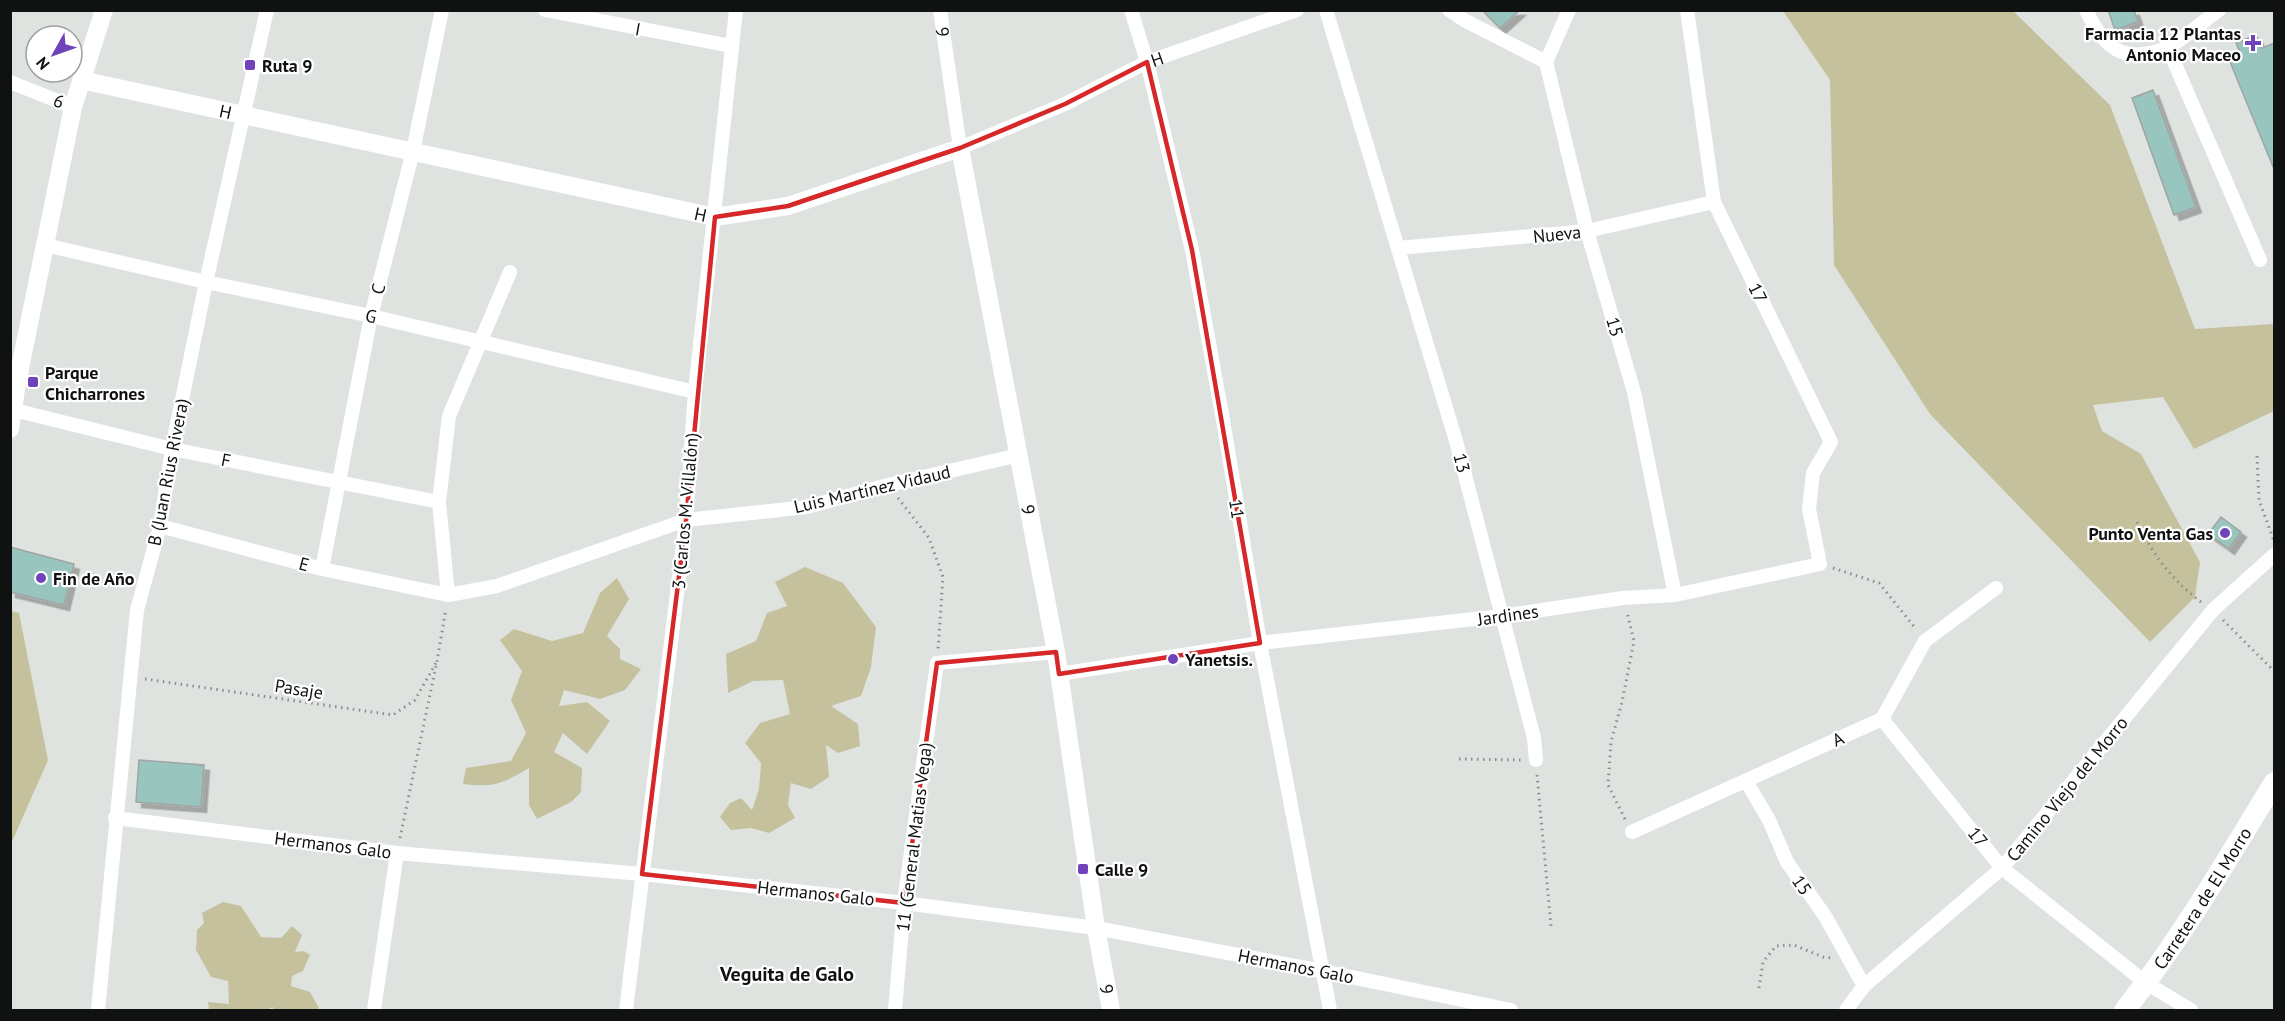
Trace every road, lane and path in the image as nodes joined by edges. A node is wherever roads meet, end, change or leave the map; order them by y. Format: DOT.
graph roads {
  1 [pos="104,10"];
  2 [pos="267,10"];
  3 [pos="442,10"];
  4 [pos="545,10"];
  5 [pos="736,10"];
  6 [pos="940,10"];
  7 [pos="1131,10"];
  8 [pos="1297,10"];
  9 [pos="1326,10"];
  10 [pos="1449,10"];
  11 [pos="1569,10"];
  12 [pos="1688,10"];
  13 [pos="2086,10"];
  14 [pos="2219,10"];
  15 [pos="564,13"];
  16 [pos="731,46"];
  17 [pos="2168,48"];
  18 [pos="1147,62"];
  19 [pos="1546,62"];
  20 [pos="84,71"];
  21 [pos="84,81"];
  22 [pos="10,82"];
  23 [pos="80,84"];
  24 [pos="73,107"];
  25 [pos="242,115"];
  26 [pos="960,148"];
  27 [pos="413,151"];
  28 [pos="1714,202"];
  29 [pos="715,217"];
  30 [pos="1587,231"];
  31 [pos="45,245"];
  32 [pos="1398,249"];
  33 [pos="2260,260"];
  34 [pos="510,272"];
  35 [pos="206,282"];
  36 [pos="371,316"];
  37 [pos="480,342"];
  38 [pos="13,384"];
  39 [pos="695,392"];
  40 [pos="14,410"];
  41 [pos="10,429"];
  42 [pos="172,449"];
  43 [pos="1019,455"];
  44 [pos="2257,456"];
  45 [pos="340,481"];
  46 [pos="888,485"];
  47 [pos="439,502"];
  48 [pos="686,520"];
  49 [pos="160,526"];
  50 [pos="2274,543"];
  51 [pos="2274,555"];
  52 [pos="1820,564"];
  53 [pos="322,569"];
  54 [pos="1996,588"];
  55 [pos="448,595"];
  56 [pos="1675,595"];
  57 [pos="1623,598"];
  58 [pos="1501,616"];
  59 [pos="1925,641"];
  60 [pos="1260,643"];
  61 [pos="1056,652"];
  62 [pos="438,661"];
  63 [pos="937,663"];
  64 [pos="1059,674"];
  65 [pos="130,677"];
  66 [pos="1882,719"];
  67 [pos="1459,759"];
  68 [pos="1536,760"];
  69 [pos="1746,781"];
  70 [pos="2274,783"];
  71 [pos="115,818"];
  72 [pos="1632,832"];
  73 [pos="397,853"];
  74 [pos="2002,868"];
  75 [pos="642,874"];
  76 [pos="904,903"];
  77 [pos="1551,926"];
  78 [pos="1096,928"];
  79 [pos="1840,959"];
  80 [pos="1322,971"];
  81 [pos="2146,983"];
  82 [pos="1864,986"];
  83 [pos="1759,988"];
  84 [pos="98,1011"];
  85 [pos="374,1011"];
  86 [pos="626,1011"];
  87 [pos="895,1011"];
  88 [pos="1111,1011"];
  89 [pos="1329,1011"];
  90 [pos="1511,1011"];
  91 [pos="1846,1011"];
  92 [pos="2125,1011"];
  93 [pos="2191,1011"];
  1 -- 20 [label="street"];
  2 -- 25 [label="street, B (Juan Rius Rivera)"];
  3 -- 27 [label="street, C"];
  4 -- 15 [label="street, I"];
  5 -- 16 [label="street, 3 (Carlos M. Villalón)"];
  6 -- 26 [label="street, 9"];
  7 -- 18 [label="street, 11"];
  8 -- 18 [label="street, H"];
  9 -- 32 [label="street, 13"];
  10 -- 19 [label="street"];
  11 -- 19 [label="street"];
  12 -- 28 [label="street, 17"];
  13 -- 17 [label="street"];
  14 -- 17 [label="street"];
  15 -- 16 [label="street, I"];
  16 -- 29 [label="street, 3 (Carlos M. Villalón)"];
  17 -- 33 [label="street"];
  18 -- 26 [label="street, H"];
  18 -- 60 [label="street, 11"];
  19 -- 30 [label="street, 15"];
  21 -- 25 [label="street, H"];
  22 -- 24 [label="street, 6"];
  23 -- 24 [label="street"];
  24 -- 31 [label="street"];
  25 -- 27 [label="street, H"];
  25 -- 35 [label="street, B (Juan Rius Rivera)"];
  26 -- 29 [label="street, H"];
  26 -- 43 [label="street, 9"];
  27 -- 29 [label="street, H"];
  27 -- 36 [label="street, C"];
  28 -- 30 [label="street, Nueva"];
  28 -- 52 [label="street, 17"];
  29 -- 39 [label="street, 3 (Carlos M. Villalón)"];
  30 -- 32 [label="street, Nueva"];
  30 -- 56 [label="street, 15"];
  31 -- 35 [label="street, G"];
  31 -- 38 [label="street"];
  32 -- 58 [label="street, 13"];
  34 -- 37 [label="street"];
  35 -- 36 [label="street, G"];
  35 -- 42 [label="street, B (Juan Rius Rivera)"];
  36 -- 37 [label="street, G"];
  36 -- 45 [label="street, C"];
  37 -- 39 [label="street, G"];
  37 -- 47 [label="street"];
  38 -- 40 [label="street"];
  39 -- 48 [label="street, 3 (Carlos M. Villalón)"];
  40 -- 41 [label="street"];
  40 -- 42 [label="street, F"];
  42 -- 45 [label="street, F"];
  42 -- 49 [label="street, B (Juan Rius Rivera)"];
  43 -- 46 [label="street, Luis Martínez Vidaud"];
  43 -- 61 [label="street, 9"];
  44 -- 50 [label="path"];
  45 -- 47 [label="street, F"];
  45 -- 53 [label="street, C"];
  46 -- 48 [label="street, Luis Martínez Vidaud"];
  46 -- 63 [label="path"];
  47 -- 55 [label="street"];
  48 -- 55 [label="street, Luis Martínez Vidaud"];
  48 -- 75 [label="street, 3 (Carlos M. Villalón)"];
  49 -- 53 [label="street, E"];
  49 -- 65 [label="street, B (Juan Rius Rivera)"];
  51 -- 74 [label="street, Camino Viejo del Morro"];
  52 -- 56 [label="street, Jardines"];
  52 -- 59 [label="path"];
  53 -- 55 [label="street, E"];
  54 -- 59 [label="street"];
  55 -- 62 [label="path"];
  56 -- 57 [label="street, Jardines"];
  57 -- 58 [label="street, Jardines"];
  57 -- 72 [label="path"];
  58 -- 60 [label="street, Jardines"];
  58 -- 68 [label="street, 13"];
  59 -- 66 [label="street"];
  60 -- 64 [label="street, Jardines"];
  60 -- 80 [label="street, 11"];
  61 -- 63 [label="street"];
  61 -- 64 [label="street, 9"];
  62 -- 65 [label="path, Pasaje"];
  62 -- 73 [label="path"];
  63 -- 76 [label="street, 11 (General Matias Vega)"];
  64 -- 78 [label="street, 9"];
  65 -- 71 [label="street, B (Juan Rius Rivera)"];
  66 -- 69 [label="street, A"];
  66 -- 74 [label="street, 17"];
  67 -- 68 [label="path"];
  68 -- 77 [label="path"];
  69 -- 72 [label="street, A"];
  69 -- 82 [label="street, 15"];
  70 -- 81 [label="main road, Carretera de El Morro"];
  71 -- 73 [label="street, Hermanos Galo"];
  71 -- 84 [label="street, B (Juan Rius Rivera)"];
  73 -- 75 [label="street, Hermanos Galo"];
  73 -- 85 [label="street"];
  74 -- 81 [label="street, 17"];
  74 -- 82 [label="street, Camino Viejo del Morro"];
  75 -- 76 [label="street, Hermanos Galo"];
  75 -- 86 [label="street, 3 (Carlos M. Villalón)"];
  76 -- 78 [label="street, Hermanos Galo"];
  76 -- 87 [label="street, 11 (General Matias Vega)"];
  78 -- 80 [label="street, Hermanos Galo"];
  78 -- 88 [label="street, 9"];
  79 -- 83 [label="path"];
  80 -- 89 [label="street, 11"];
  80 -- 90 [label="street, Hermanos Galo"];
  81 -- 92 [label="main road, Carretera de El Morro"];
  81 -- 93 [label="street, 17"];
  82 -- 91 [label="street, Camino Viejo del Morro"];
}
